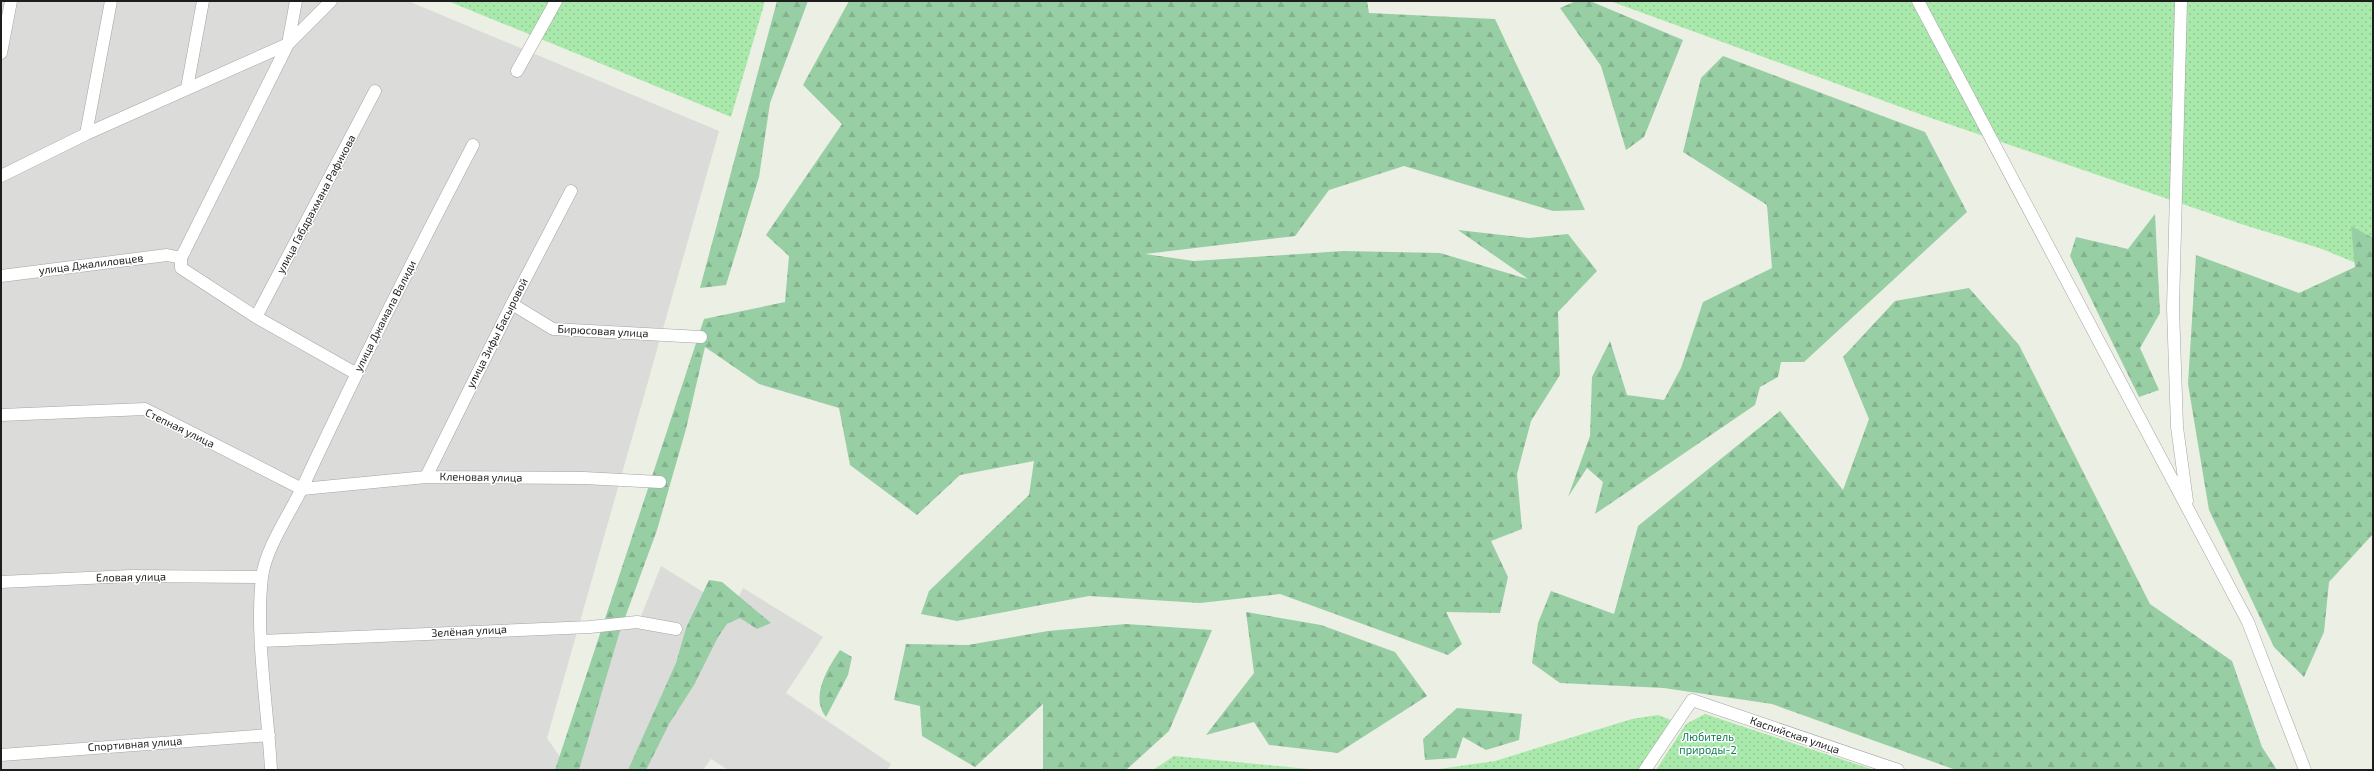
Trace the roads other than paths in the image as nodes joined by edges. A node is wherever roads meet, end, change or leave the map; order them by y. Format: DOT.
graph roads {
  1 [pos="11,1"];
  2 [pos="111,1"];
  3 [pos="203,1"];
  4 [pos="296,1"];
  5 [pos="331,1"];
  6 [pos="556,1"];
  7 [pos="1918,1"];
  8 [pos="2181,1"];
  9 [pos="288,44"];
  10 [pos="1,54"];
  11 [pos="517,71"];
  12 [pos="187,88"];
  13 [pos="375,91"];
  14 [pos="86,134"];
  15 [pos="473,145"];
  16 [pos="1,176"];
  17 [pos="571,191"];
  18 [pos="181,258"];
  19 [pos="1,276"];
  20 [pos="512,304"];
  21 [pos="256,316"];
  22 [pos="701,336"];
  23 [pos="355,373"];
  24 [pos="1,415"];
  25 [pos="426,477"];
  26 [pos="660,482"];
  27 [pos="302,489"];
  28 [pos="2189,510"];
  29 [pos="262,577"];
  30 [pos="1,582"];
  31 [pos="676,629"];
  32 [pos="261,641"];
  33 [pos="269,735"];
  34 [pos="1,755"];
  35 [pos="271,770"];
  36 [pos="1645,770"];
  37 [pos="1898,770"];
  38 [pos="2305,770"];
  1 -- 10 [label="street"];
  2 -- 14 [label="street"];
  3 -- 12 [label="street"];
  4 -- 9 [label="street"];
  5 -- 9 [label="street"];
  6 -- 11 [label="street"];
  7 -- 28 [label="street"];
  8 -- 28 [label="street"];
  9 -- 12 [label="street"];
  9 -- 18 [label="street"];
  12 -- 14 [label="street"];
  13 -- 21 [label="street, улица Габдрахмана Рафикова"];
  14 -- 16 [label="street"];
  15 -- 23 [label="street, улица Джамала Валиди"];
  17 -- 20 [label="street, улица Зифы Басыровой"];
  18 -- 19 [label="street, улица Джалиловцев"];
  18 -- 21 [label="street"];
  20 -- 22 [label="street, Бирюсовая улица"];
  20 -- 25 [label="street, улица Зифы Басыровой"];
  21 -- 23 [label="street"];
  23 -- 27 [label="street, улица Джамала Валиди"];
  24 -- 27 [label="street, Степная улица"];
  25 -- 26 [label="street, Кленовая улица"];
  25 -- 27 [label="street, Кленовая улица"];
  27 -- 29 [label="street, улица Джамала Валиди"];
  28 -- 38 [label="street"];
  29 -- 30 [label="street, Еловая улица"];
  29 -- 32 [label="street, улица Джамала Валиди"];
  31 -- 32 [label="street, Зелёная улица"];
  32 -- 33 [label="street, улица Джамала Валиди"];
  33 -- 34 [label="street, Спортивная улица"];
  33 -- 35 [label="street, улица Джамала Валиди"];
  36 -- 37 [label="street, Каспийская улица"];
}
